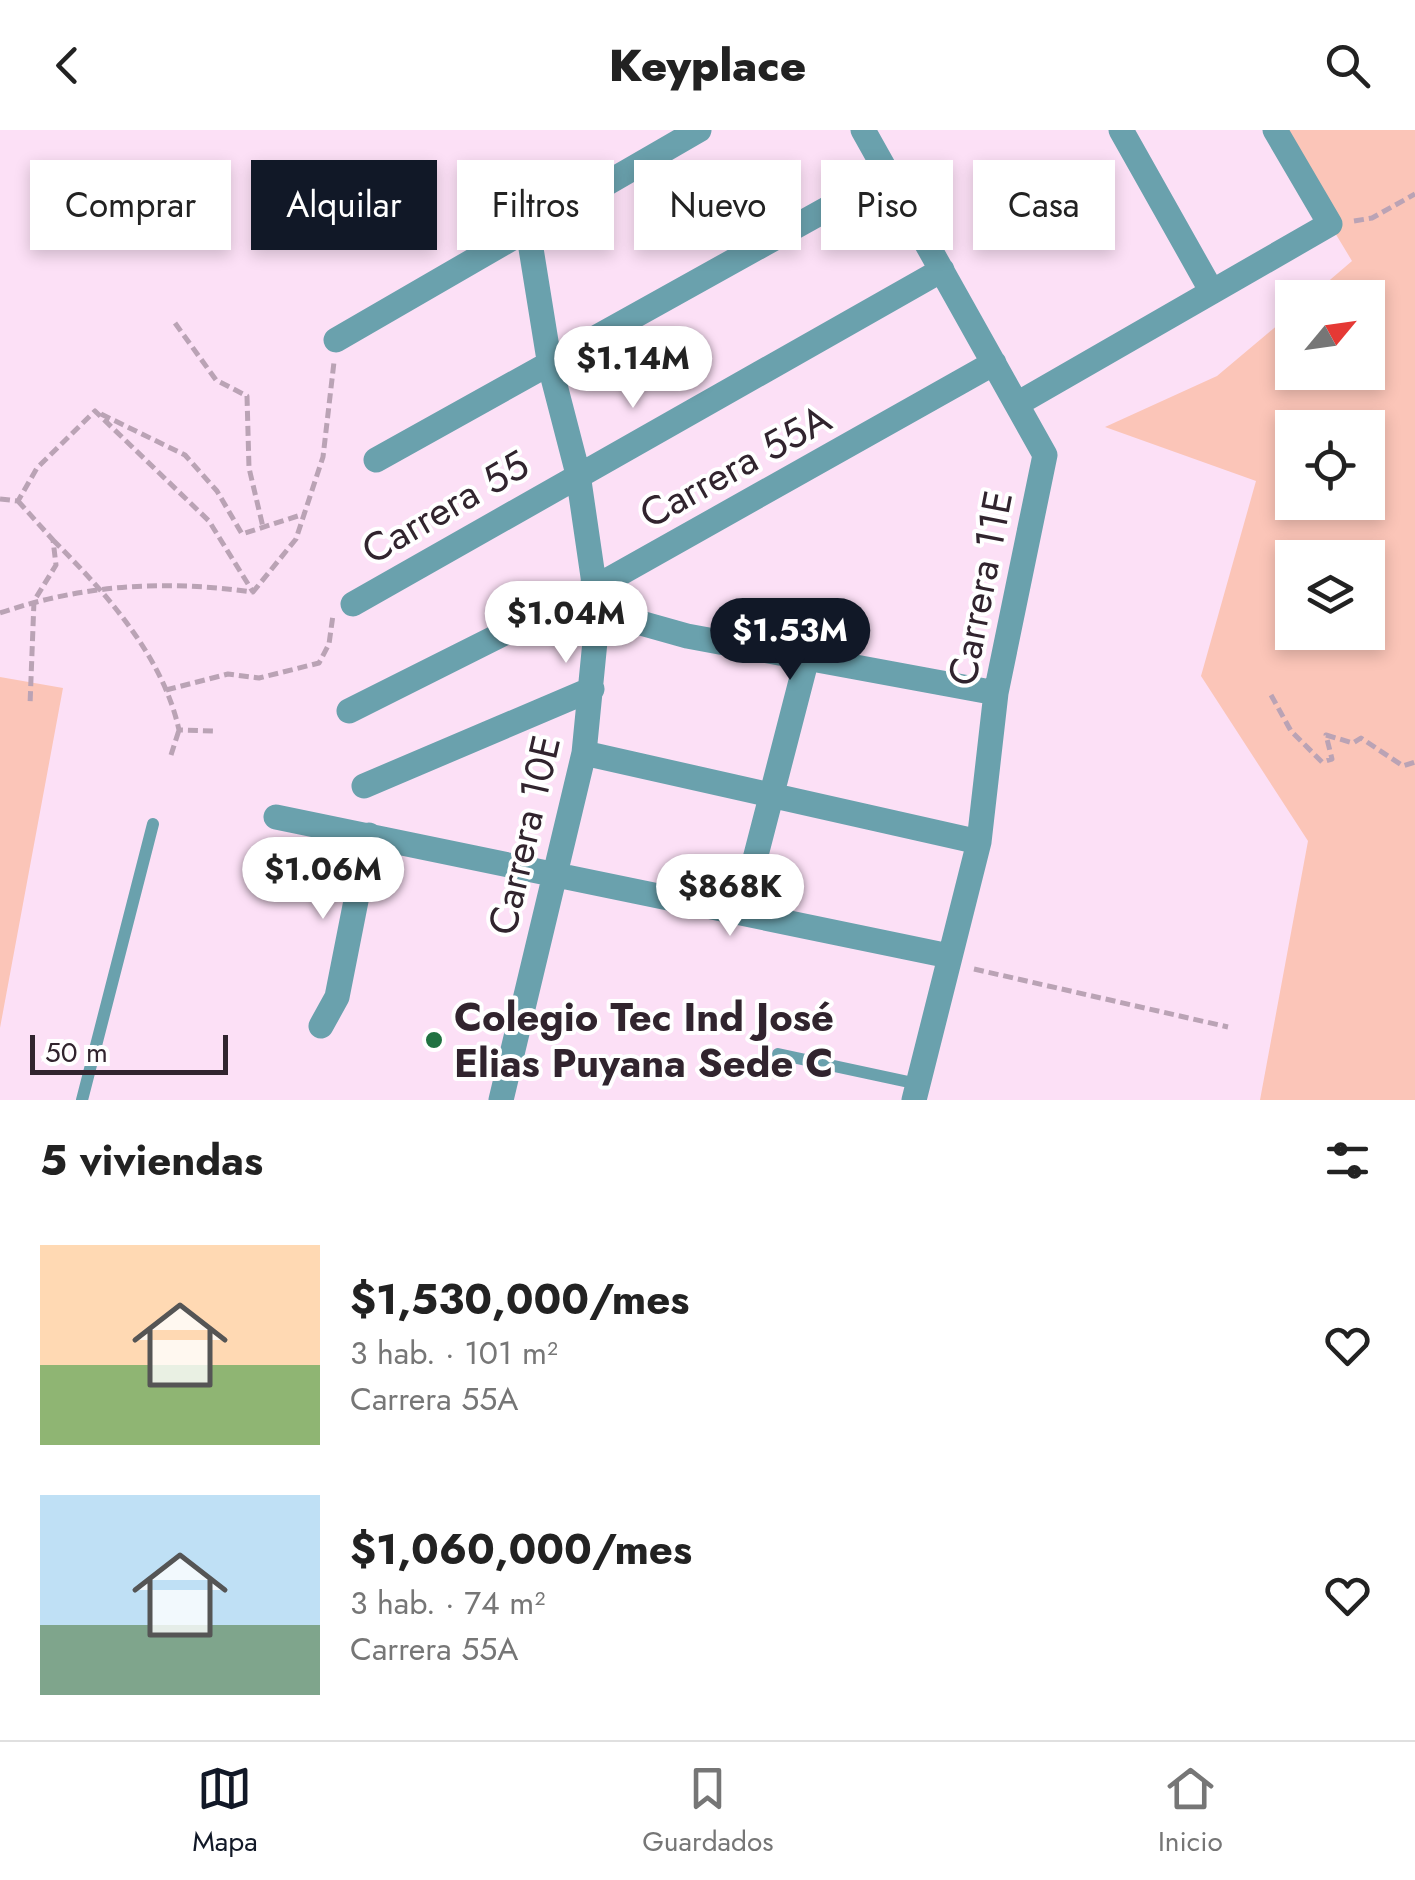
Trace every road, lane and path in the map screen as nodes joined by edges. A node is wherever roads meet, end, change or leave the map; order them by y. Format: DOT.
graph roads {
  1 [pos="699,130"];
  2 [pos="863,130"];
  3 [pos="1121,130"];
  4 [pos="1275,130"];
  5 [pos="880,160"];
  6 [pos="614,180"];
  7 [pos="1415,194"];
  8 [pos="821,213"];
  9 [pos="1330,224"];
  10 [pos="493,250"];
  11 [pos="531,250"];
  12 [pos="931,250"];
  13 [pos="942,270"];
  14 [pos="1212,290"];
  15 [pos="174,323"];
  16 [pos="336,340"];
  17 [pos="994,363"];
  18 [pos="550,366"];
  19 [pos="1017,404"];
  20 [pos="94,411"];
  21 [pos="376,460"];
  22 [pos="578,474"];
  23 [pos="0,499"];
  24 [pos="18,500"];
  25 [pos="304,514"];
  26 [pos="263,528"];
  27 [pos="53,540"];
  28 [pos="99,588"];
  29 [pos="254,592"];
  30 [pos="596,600"];
  31 [pos="34,601"];
  32 [pos="353,604"];
  33 [pos="0,612"];
  34 [pos="808,658"];
  35 [pos="592,689"];
  36 [pos="166,690"];
  37 [pos="996,693"];
  38 [pos="1271,695"];
  39 [pos="30,705"];
  40 [pos="350,711"];
  41 [pos="179,730"];
  42 [pos="213,731"];
  43 [pos="584,753"];
  44 [pos="171,755"];
  45 [pos="1415,762"];
  46 [pos="364,786"];
  47 [pos="774,798"];
  48 [pos="276,817"];
  49 [pos="153,824"];
  50 [pos="369,835"];
  51 [pos="979,842"];
  52 [pos="552,872"];
  53 [pos="741,913"];
  54 [pos="949,956"];
  55 [pos="322,1026"];
  56 [pos="1228,1027"];
  57 [pos="778,1054"];
  58 [pos="916,1092"];
  59 [pos="82,1100"];
  60 [pos="501,1100"];
  1 -- 6 [label="street"];
  2 -- 5 [label="street, Carrera 11E"];
  3 -- 14 [label="street"];
  4 -- 9 [label="street"];
  7 -- 9 [label="path"];
  8 -- 18 [label="street"];
  9 -- 14 [label="street"];
  10 -- 16 [label="street"];
  11 -- 18 [label="street, Carrera 10E"];
  12 -- 13 [label="street, Carrera 11E"];
  13 -- 17 [label="street, Carrera 11E"];
  13 -- 22 [label="street, Carrera 55"];
  14 -- 19 [label="street"];
  15 -- 26 [label="path"];
  16 -- 25 [label="path"];
  17 -- 19 [label="street, Carrera 11E"];
  17 -- 30 [label="street, Carrera 55A"];
  18 -- 21 [label="street"];
  18 -- 22 [label="street, Carrera 10E"];
  19 -- 37 [label="street, Carrera 11E"];
  20 -- 24 [label="path"];
  20 -- 26 [label="path"];
  20 -- 29 [label="path"];
  22 -- 30 [label="street, Carrera 10E"];
  22 -- 32 [label="street, Carrera 55"];
  23 -- 24 [label="path"];
  24 -- 27 [label="path"];
  25 -- 26 [label="path"];
  25 -- 29 [label="path"];
  27 -- 28 [label="path"];
  27 -- 31 [label="path"];
  28 -- 29 [label="path"];
  28 -- 31 [label="path"];
  28 -- 36 [label="path"];
  30 -- 34 [label="street"];
  30 -- 35 [label="street, Carrera 10E"];
  30 -- 40 [label="street, Carrera 55A"];
  31 -- 33 [label="path"];
  31 -- 39 [label="path"];
  32 -- 36 [label="path"];
  34 -- 37 [label="street"];
  34 -- 47 [label="street"];
  35 -- 43 [label="street, Carrera 10E"];
  35 -- 46 [label="street"];
  36 -- 41 [label="path"];
  37 -- 51 [label="street, Carrera 11E"];
  38 -- 45 [label="path"];
  41 -- 42 [label="path"];
  41 -- 44 [label="path"];
  43 -- 47 [label="street"];
  43 -- 52 [label="street, Carrera 10E"];
  47 -- 51 [label="street"];
  47 -- 53 [label="street"];
  48 -- 50 [label="street"];
  49 -- 59 [label="lane"];
  50 -- 52 [label="street"];
  50 -- 55 [label="street"];
  51 -- 54 [label="street, Carrera 11E"];
  52 -- 53 [label="street"];
  52 -- 60 [label="street, Carrera 10E"];
  53 -- 54 [label="street"];
  54 -- 56 [label="path"];
  54 -- 58 [label="street, Carrera 11E"];
  57 -- 58 [label="lane"];
}
